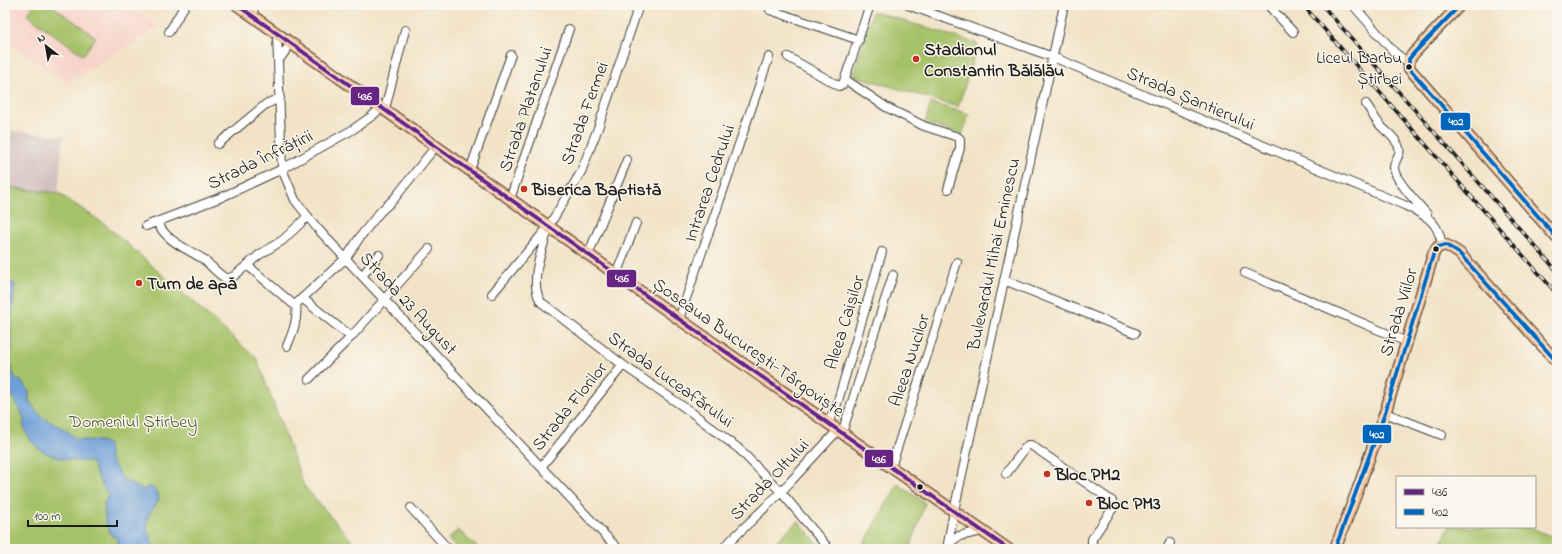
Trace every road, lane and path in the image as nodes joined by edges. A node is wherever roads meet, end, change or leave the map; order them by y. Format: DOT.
graph roads {
  1 [pos="185,5"];
  2 [pos="237,5"];
  3 [pos="253,5"];
  4 [pos="639,5"];
  5 [pos="870,5"];
  6 [pos="1064,5"];
  7 [pos="1268,5"];
  8 [pos="1353,5"];
  9 [pos="1460,5"];
  10 [pos="912,6"];
  11 [pos="770,10"];
  12 [pos="254,18"];
  13 [pos="569,29"];
  14 [pos="405,30"];
  15 [pos="169,32"];
  16 [pos="1293,32"];
  17 [pos="277,34"];
  18 [pos="859,40"];
  19 [pos="291,43"];
  20 [pos="511,55"];
  21 [pos="770,57"];
  22 [pos="788,57"];
  23 [pos="1053,57"];
  24 [pos="279,60"];
  25 [pos="1408,63"];
  26 [pos="846,80"];
  27 [pos="280,98"];
  28 [pos="1366,104"];
  29 [pos="383,108"];
  30 [pos="218,144"];
  31 [pos="436,146"];
  32 [pos="627,160"];
  33 [pos="282,169"];
  34 [pos="470,170"];
  35 [pos="948,189"];
  36 [pos="510,199"];
  37 [pos="307,217"];
  38 [pos="1432,221"];
  39 [pos="157,222"];
  40 [pos="636,223"];
  41 [pos="146,226"];
  42 [pos="549,226"];
  43 [pos="1557,238"];
  44 [pos="1442,245"];
  45 [pos="429,249"];
  46 [pos="882,252"];
  47 [pos="588,255"];
  48 [pos="379,256"];
  49 [pos="346,258"];
  50 [pos="957,262"];
  51 [pos="247,265"];
  52 [pos="1245,273"];
  53 [pos="616,274"];
  54 [pos="893,275"];
  55 [pos="362,276"];
  56 [pos="1004,280"];
  57 [pos="492,294"];
  58 [pos="384,300"];
  59 [pos="299,301"];
  60 [pos="679,319"];
  61 [pos="1135,333"];
  62 [pos="351,336"];
  63 [pos="1407,342"];
  64 [pos="287,346"];
  65 [pos="1557,362"];
  66 [pos="622,365"];
  67 [pos="309,379"];
  68 [pos="1386,413"];
  69 [pos="828,424"];
  70 [pos="840,432"];
  71 [pos="1442,435"];
  72 [pos="541,467"];
  73 [pos="891,467"];
  74 [pos="1006,474"];
  75 [pos="780,492"];
  76 [pos="411,508"];
  77 [pos="954,511"];
  78 [pos="982,531"];
  79 [pos="947,546"];
  80 [pos="448,549"];
  81 [pos="618,549"];
  82 [pos="722,549"];
  83 [pos="829,549"];
  84 [pos="1008,549"];
  85 [pos="1095,549"];
  86 [pos="1335,549"];
  1 -- 15 [label="street"];
  2 -- 12 [label="main road, Șoseaua București-Târgoviște"];
  3 -- 12 [label="street"];
  4 -- 42 [label="street, Strada Fermei"];
  5 -- 18 [label="street"];
  6 -- 23 [label="street, Bulevardul Mihai Eminescu"];
  7 -- 16 [label="street"];
  8 -- 25 [label="street"];
  9 -- 25 [label="main road"];
  10 -- 23 [label="street, Strada Șantierului"];
  11 -- 18 [label="street"];
  12 -- 17 [label="main road, Șoseaua București-Târgoviște"];
  13 -- 36 [label="street, Strada Platanului"];
  14 -- 29 [label="street"];
  17 -- 19 [label="main road, Șoseaua București-Târgoviște"];
  17 -- 24 [label="street, Strada 23 August"];
  18 -- 26 [label="street"];
  19 -- 24 [label="street"];
  19 -- 29 [label="main road, Șoseaua București-Târgoviște"];
  20 -- 34 [label="street"];
  21 -- 60 [label="street, Intrarea Cedrului"];
  22 -- 26 [label="street"];
  23 -- 38 [label="street, Strada Șantierului"];
  23 -- 56 [label="street, Bulevardul Mihai Eminescu"];
  24 -- 27 [label="street, Strada 23 August"];
  25 -- 43 [label="main road"];
  26 -- 35 [label="street"];
  27 -- 30 [label="street"];
  27 -- 33 [label="street, Strada 23 August"];
  28 -- 38 [label="street"];
  29 -- 31 [label="main road, Șoseaua București-Târgoviște"];
  29 -- 33 [label="street, Strada Înfrățirii"];
  31 -- 34 [label="main road, Șoseaua București-Târgoviște"];
  31 -- 49 [label="street"];
  32 -- 47 [label="street"];
  33 -- 37 [label="street, Strada 23 August"];
  33 -- 39 [label="street, Strada Înfrățirii"];
  34 -- 36 [label="main road, Șoseaua București-Târgoviște"];
  36 -- 42 [label="main road, Șoseaua București-Târgoviște"];
  37 -- 49 [label="street, Strada 23 August"];
  37 -- 51 [label="street"];
  38 -- 44 [label="street"];
  39 -- 41 [label="street, Strada Înfrățirii"];
  39 -- 51 [label="street"];
  40 -- 53 [label="street"];
  42 -- 47 [label="main road, Șoseaua București-Târgoviște"];
  42 -- 57 [label="street"];
  42 -- 66 [label="street, Strada Luceafărului"];
  44 -- 63 [label="main road, Strada Viilor"];
  44 -- 65 [label="main road"];
  45 -- 58 [label="street"];
  46 -- 69 [label="street, Aleea Caișilor"];
  47 -- 53 [label="main road, Șoseaua București-Târgoviște"];
  48 -- 55 [label="street"];
  49 -- 55 [label="street, Strada 23 August"];
  49 -- 59 [label="street"];
  50 -- 73 [label="street, Aleea Nucilor"];
  51 -- 59 [label="street"];
  52 -- 63 [label="street"];
  53 -- 60 [label="main road, Șoseaua București-Târgoviște"];
  54 -- 70 [label="street"];
  55 -- 58 [label="street, Strada 23 August"];
  56 -- 61 [label="street"];
  56 -- 77 [label="street, Bulevardul Mihai Eminescu"];
  58 -- 62 [label="street"];
  58 -- 72 [label="street, Strada 23 August"];
  59 -- 62 [label="street"];
  59 -- 64 [label="street"];
  60 -- 69 [label="main road, Șoseaua București-Târgoviște"];
  62 -- 67 [label="street"];
  63 -- 68 [label="main road, Strada Viilor"];
  66 -- 72 [label="street, Strada Florilor"];
  66 -- 75 [label="street, Strada Luceafărului"];
  68 -- 71 [label="street"];
  68 -- 86 [label="main road, Strada Viilor"];
  69 -- 70 [label="main road, Șoseaua București-Târgoviște"];
  70 -- 73 [label="main road, Șoseaua București-Târgoviște"];
  70 -- 75 [label="street, Strada Oltului"];
  72 -- 81 [label="street, Strada 23 August"];
  73 -- 77 [label="main road, Șoseaua București-Târgoviște"];
  74 -- 85 [label="street"];
  75 -- 82 [label="street, Strada Oltului"];
  75 -- 83 [label="street, Strada Luceafărului"];
  76 -- 80 [label="street"];
  77 -- 78 [label="main road, Șoseaua București-Târgoviște"];
  77 -- 79 [label="street, Bulevardul Mihai Eminescu"];
  78 -- 79 [label="street"];
  78 -- 84 [label="main road, Șoseaua București-Târgoviște"];
}
